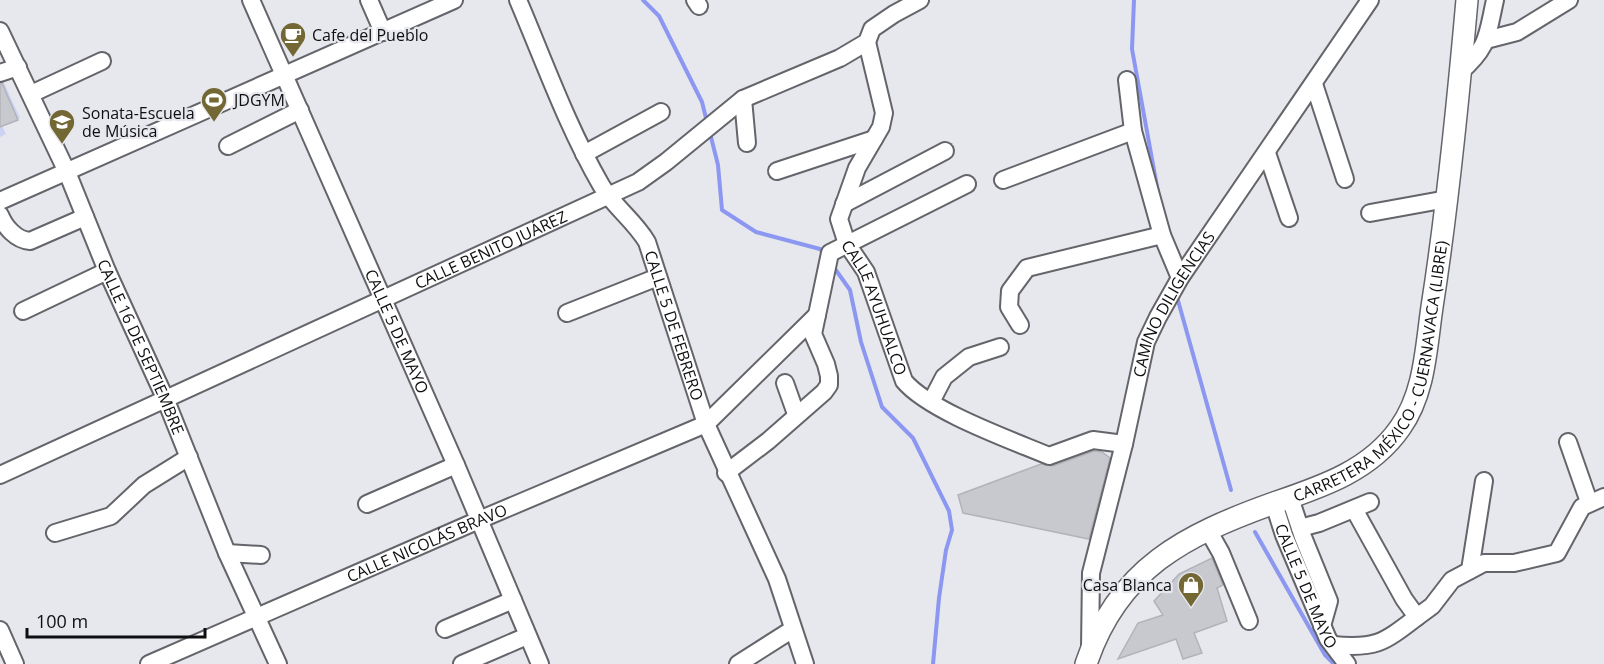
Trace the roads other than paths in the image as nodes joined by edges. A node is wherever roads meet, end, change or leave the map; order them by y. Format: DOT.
graph roads {
  1 [pos="251,0"];
  2 [pos="369,0"];
  3 [pos="454,0"];
  4 [pos="518,0"];
  5 [pos="920,0"];
  6 [pos="1370,0"];
  7 [pos="1467,0"];
  8 [pos="1495,0"];
  9 [pos="1569,0"];
  10 [pos="0,31"];
  11 [pos="383,32"];
  12 [pos="1486,40"];
  13 [pos="867,42"];
  14 [pos="102,61"];
  15 [pos="18,67"];
  16 [pos="0,73"];
  17 [pos="1459,73"];
  18 [pos="285,75"];
  19 [pos="1127,81"];
  20 [pos="1314,84"];
  21 [pos="31,94"];
  22 [pos="743,99"];
  23 [pos="300,110"];
  24 [pos="661,112"];
  25 [pos="1133,131"];
  26 [pos="874,139"];
  27 [pos="747,143"];
  28 [pos="228,146"];
  29 [pos="945,151"];
  30 [pos="1267,153"];
  31 [pos="584,154"];
  32 [pos="777,171"];
  33 [pos="67,172"];
  34 [pos="1345,179"];
  35 [pos="1003,180"];
  36 [pos="967,184"];
  37 [pos="608,197"];
  38 [pos="1447,199"];
  39 [pos="0,201"];
  40 [pos="844,204"];
  41 [pos="1370,213"];
  42 [pos="0,215"];
  43 [pos="85,217"];
  44 [pos="1289,218"];
  45 [pos="1162,236"];
  46 [pos="847,244"];
  47 [pos="107,271"];
  48 [pos="658,276"];
  49 [pos="1179,276"];
  50 [pos="384,300"];
  51 [pos="23,311"];
  52 [pos="567,313"];
  53 [pos="817,315"];
  54 [pos="1020,325"];
  55 [pos="1000,347"];
  56 [pos="785,383"];
  57 [pos="165,398"];
  58 [pos="931,402"];
  59 [pos="796,414"];
  60 [pos="705,424"];
  61 [pos="1568,442"];
  62 [pos="1124,444"];
  63 [pos="189,457"];
  64 [pos="456,465"];
  65 [pos="726,472"];
  66 [pos="0,475"];
  67 [pos="1484,481"];
  68 [pos="1596,500"];
  69 [pos="1282,501"];
  70 [pos="1370,502"];
  71 [pos="367,504"];
  72 [pos="1354,509"];
  73 [pos="478,520"];
  74 [pos="1300,528"];
  75 [pos="1208,530"];
  76 [pos="55,533"];
  77 [pos="227,553"];
  78 [pos="261,555"];
  79 [pos="1470,570"];
  80 [pos="513,600"];
  81 [pos="257,617"];
  82 [pos="1417,617"];
  83 [pos="1249,621"];
  84 [pos="1322,626"];
  85 [pos="445,629"];
  86 [pos="793,629"];
  87 [pos="0,630"];
  88 [pos="528,636"];
  89 [pos="1333,645"];
  90 [pos="1088,658"];
  91 [pos="15,664"];
  92 [pos="149,664"];
  93 [pos="278,664"];
  94 [pos="462,664"];
  95 [pos="540,664"];
  96 [pos="738,664"];
  97 [pos="805,664"];
  98 [pos="1347,664"];
  1 -- 18 [label="street, CALLE 5 DE MAYO"];
  2 -- 11 [label="street"];
  3 -- 11 [label="street"];
  4 -- 31 [label="street, CALLE 5 DE FEBRERO"];
  5 -- 13 [label="street, CALLE BENITO JUÁREZ"];
  6 -- 20 [label="street, CAMINO DILIGENCIAS"];
  7 -- 17 [label="main road, CARRETERA MÉXICO - CUERNAVACA (LIBRE)"];
  8 -- 12 [label="street"];
  9 -- 12 [label="street"];
  10 -- 15 [label="street, CALLE 16 DE SEPTIEMBRE"];
  11 -- 18 [label="street"];
  12 -- 17 [label="street"];
  13 -- 22 [label="street, CALLE BENITO JUÁREZ"];
  13 -- 26 [label="street, CALLE AYUHUALCO"];
  14 -- 21 [label="street"];
  15 -- 16 [label="street"];
  15 -- 21 [label="street, CALLE 16 DE SEPTIEMBRE"];
  17 -- 38 [label="main road, CARRETERA MÉXICO - CUERNAVACA (LIBRE)"];
  18 -- 23 [label="street, CALLE 5 DE MAYO"];
  18 -- 33 [label="street"];
  19 -- 25 [label="street"];
  20 -- 30 [label="street, CAMINO DILIGENCIAS"];
  20 -- 34 [label="street"];
  21 -- 33 [label="street, CALLE 16 DE SEPTIEMBRE"];
  22 -- 27 [label="street"];
  22 -- 37 [label="street, CALLE BENITO JUÁREZ"];
  23 -- 28 [label="street"];
  23 -- 50 [label="street, CALLE 5 DE MAYO"];
  24 -- 31 [label="street"];
  25 -- 35 [label="street"];
  25 -- 45 [label="street"];
  26 -- 32 [label="street"];
  26 -- 40 [label="street, CALLE AYUHUALCO"];
  29 -- 40 [label="street"];
  30 -- 44 [label="street"];
  30 -- 49 [label="street, CAMINO DILIGENCIAS"];
  31 -- 37 [label="street, CALLE 5 DE FEBRERO"];
  33 -- 39 [label="street"];
  33 -- 43 [label="street, CALLE 16 DE SEPTIEMBRE"];
  36 -- 46 [label="street"];
  37 -- 48 [label="street, CALLE 5 DE FEBRERO"];
  37 -- 50 [label="street, CALLE BENITO JUÁREZ"];
  38 -- 41 [label="street"];
  38 -- 69 [label="main road, CARRETERA MÉXICO - CUERNAVACA (LIBRE)"];
  40 -- 46 [label="street, CALLE AYUHUALCO"];
  42 -- 43 [label="street"];
  43 -- 47 [label="street, CALLE 16 DE SEPTIEMBRE"];
  45 -- 49 [label="street"];
  45 -- 54 [label="street"];
  46 -- 53 [label="street"];
  46 -- 58 [label="street, CALLE AYUHUALCO"];
  47 -- 51 [label="street"];
  47 -- 57 [label="street, CALLE 16 DE SEPTIEMBRE"];
  48 -- 52 [label="street"];
  48 -- 60 [label="street, CALLE 5 DE FEBRERO"];
  49 -- 62 [label="street, CAMINO DILIGENCIAS"];
  50 -- 57 [label="street, CALLE BENITO JUÁREZ"];
  50 -- 64 [label="street, CALLE 5 DE MAYO"];
  53 -- 59 [label="street"];
  53 -- 60 [label="street"];
  55 -- 58 [label="street"];
  56 -- 59 [label="street"];
  57 -- 63 [label="street, CALLE 16 DE SEPTIEMBRE"];
  57 -- 66 [label="street, CALLE BENITO JUÁREZ"];
  58 -- 62 [label="street, CALLE AYUHUALCO"];
  59 -- 65 [label="street"];
  60 -- 65 [label="street, CALLE 5 DE FEBRERO"];
  60 -- 73 [label="street, CALLE NICOLÁS BRAVO"];
  61 -- 68 [label="street"];
  62 -- 90 [label="street, CAMINO DILIGENCIAS"];
  63 -- 76 [label="street"];
  63 -- 77 [label="street, CALLE 16 DE SEPTIEMBRE"];
  64 -- 71 [label="street"];
  64 -- 73 [label="street, CALLE 5 DE MAYO"];
  65 -- 86 [label="street, CALLE 5 DE FEBRERO"];
  67 -- 79 [label="street"];
  68 -- 79 [label="street"];
  69 -- 74 [label="street"];
  69 -- 75 [label="main road, CARRETERA MÉXICO - CUERNAVACA (LIBRE)"];
  69 -- 84 [label="street, CALLE 5 DE MAYO"];
  70 -- 72 [label="street"];
  72 -- 74 [label="street"];
  72 -- 82 [label="street"];
  73 -- 80 [label="street, CALLE 5 DE MAYO"];
  73 -- 81 [label="street, CALLE NICOLÁS BRAVO"];
  74 -- 84 [label="street"];
  75 -- 83 [label="street"];
  75 -- 90 [label="main road, CARRETERA MÉXICO - CUERNAVACA (LIBRE)"];
  77 -- 78 [label="street"];
  77 -- 81 [label="street, CALLE 16 DE SEPTIEMBRE"];
  79 -- 82 [label="street"];
  80 -- 85 [label="street"];
  80 -- 88 [label="street, CALLE 5 DE MAYO"];
  81 -- 92 [label="street, CALLE NICOLÁS BRAVO"];
  81 -- 93 [label="street, CALLE 16 DE SEPTIEMBRE"];
  82 -- 89 [label="street"];
  84 -- 89 [label="street, CALLE 5 DE MAYO"];
  86 -- 96 [label="street"];
  86 -- 97 [label="street, CALLE 5 DE FEBRERO"];
  87 -- 91 [label="street"];
  88 -- 94 [label="street"];
  88 -- 95 [label="street, CALLE 5 DE MAYO"];
  89 -- 98 [label="street, CALLE 5 DE MAYO"];
}
